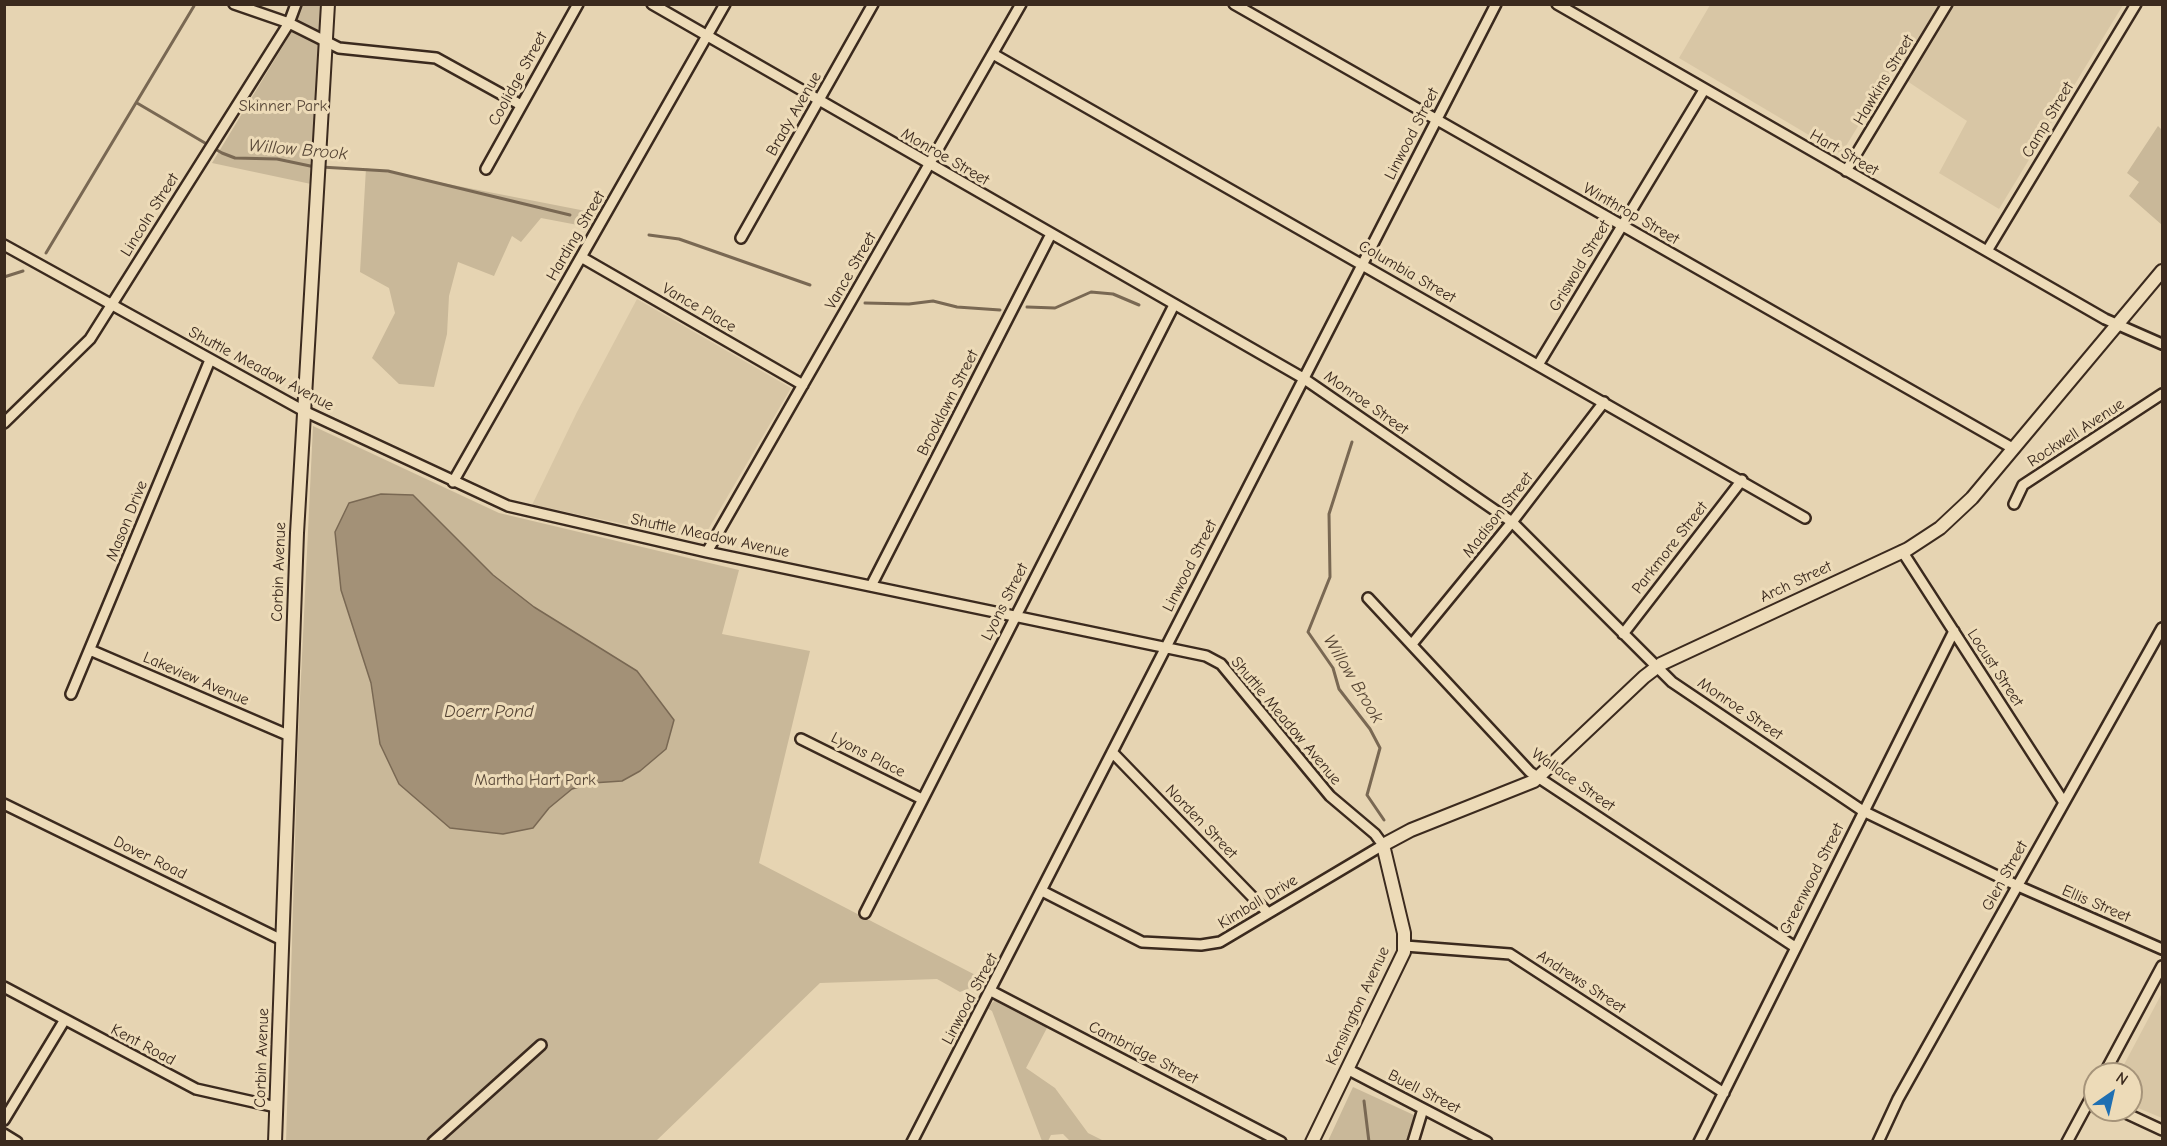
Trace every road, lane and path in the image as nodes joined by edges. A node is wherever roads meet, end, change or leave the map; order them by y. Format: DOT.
graph roads {
  1 [pos="234,4"];
  2 [pos="296,4"];
  3 [pos="328,4"];
  4 [pos="578,4"];
  5 [pos="651,4"];
  6 [pos="725,4"];
  7 [pos="873,4"];
  8 [pos="1021,4"];
  9 [pos="1234,4"];
  10 [pos="1496,4"];
  11 [pos="1557,4"];
  12 [pos="1947,4"];
  13 [pos="2136,4"];
  14 [pos="289,23"];
  15 [pos="707,37"];
  16 [pos="326,42"];
  17 [pos="993,54"];
  18 [pos="1704,90"];
  19 [pos="819,102"];
  20 [pos="520,105"];
  21 [pos="1437,120"];
  22 [pos="929,166"];
  23 [pos="486,169"];
  24 [pos="1846,171"];
  25 [pos="1622,226"];
  26 [pos="1051,234"];
  27 [pos="741,238"];
  28 [pos="4,245"];
  29 [pos="1987,251"];
  30 [pos="581,257"];
  31 [pos="1362,264"];
  32 [pos="2163,271"];
  33 [pos="112,305"];
  34 [pos="1174,305"];
  35 [pos="2116,326"];
  36 [pos="2163,344"];
  37 [pos="210,360"];
  38 [pos="1538,365"];
  39 [pos="1303,378"];
  40 [pos="803,385"];
  41 [pos="2163,394"];
  42 [pos="1604,402"];
  43 [pos="304,411"];
  44 [pos="4,423"];
  45 [pos="2014,449"];
  46 [pos="1742,480"];
  47 [pos="453,482"];
  48 [pos="2014,504"];
  49 [pos="1805,518"];
  50 [pos="1512,522"];
  51 [pos="1902,551"];
  52 [pos="707,552"];
  53 [pos="871,586"];
  54 [pos="1368,598"];
  55 [pos="1013,617"];
  56 [pos="2163,628"];
  57 [pos="1954,631"];
  58 [pos="1623,634"];
  59 [pos="1412,644"];
  60 [pos="1165,647"];
  61 [pos="90,650"];
  62 [pos="1656,668"];
  63 [pos="71,694"];
  64 [pos="290,736"];
  65 [pos="801,738"];
  66 [pos="1112,752"];
  67 [pos="1539,778"];
  68 [pos="922,799"];
  69 [pos="2063,801"];
  70 [pos="4,804"];
  71 [pos="1863,811"];
  72 [pos="1383,845"];
  73 [pos="2018,886"];
  74 [pos="1042,891"];
  75 [pos="865,913"];
  76 [pos="1268,914"];
  77 [pos="282,940"];
  78 [pos="1405,946"];
  79 [pos="1795,947"];
  80 [pos="2163,949"];
  81 [pos="2163,966"];
  82 [pos="4,987"];
  83 [pos="991,991"];
  84 [pos="64,1021"];
  85 [pos="541,1045"];
  86 [pos="2111,1062"];
  87 [pos="1347,1069"];
  88 [pos="1724,1093"];
  89 [pos="276,1107"];
  90 [pos="1423,1109"];
  91 [pos="2083,1114"];
  92 [pos="4,1120"];
  93 [pos="2143,1121"];
  94 [pos="2163,1130"];
  95 [pos="4,1134"];
  96 [pos="917,1140"];
  97 [pos="17,1142"];
  98 [pos="275,1142"];
  99 [pos="433,1142"];
  100 [pos="1281,1142"];
  101 [pos="1312,1142"];
  102 [pos="1413,1142"];
  103 [pos="1487,1142"];
  104 [pos="1700,1142"];
  105 [pos="1878,1142"];
  106 [pos="2067,1142"];
  1 -- 14 [label="street"];
  2 -- 14 [label="street, Lincoln Street"];
  3 -- 16 [label="main road, Corbin Avenue"];
  4 -- 20 [label="street, Coolidge Street"];
  5 -- 15 [label="street, Monroe Street"];
  6 -- 15 [label="street, Harding Street"];
  7 -- 19 [label="street, Brady Avenue"];
  8 -- 17 [label="street, Vance Street"];
  9 -- 21 [label="street, Winthrop Street"];
  10 -- 21 [label="street, Linwood Street"];
  11 -- 18 [label="street, Hart Street"];
  12 -- 24 [label="street, Hawkins Street"];
  13 -- 29 [label="street, Camp Street"];
  14 -- 16 [label="street"];
  14 -- 33 [label="street, Lincoln Street"];
  15 -- 19 [label="street, Monroe Street"];
  15 -- 30 [label="street, Harding Street"];
  16 -- 20 [label="street"];
  16 -- 43 [label="main road, Corbin Avenue"];
  17 -- 22 [label="street, Vance Street"];
  17 -- 31 [label="street, Columbia Street"];
  18 -- 24 [label="street, Hart Street"];
  18 -- 25 [label="street, Griswold Street"];
  19 -- 22 [label="street, Monroe Street"];
  19 -- 27 [label="street, Brady Avenue"];
  20 -- 23 [label="street, Coolidge Street"];
  21 -- 25 [label="street, Winthrop Street"];
  21 -- 31 [label="street, Linwood Street"];
  22 -- 26 [label="street, Monroe Street"];
  22 -- 40 [label="street, Vance Street"];
  24 -- 29 [label="street, Hart Street"];
  25 -- 38 [label="street, Griswold Street"];
  25 -- 45 [label="street, Winthrop Street"];
  26 -- 34 [label="street, Monroe Street"];
  26 -- 53 [label="street, Brooklawn Street"];
  28 -- 33 [label="street, Shuttle Meadow Avenue"];
  29 -- 35 [label="street, Hart Street"];
  30 -- 40 [label="street, Vance Place"];
  30 -- 47 [label="street, Harding Street"];
  31 -- 38 [label="street, Columbia Street"];
  31 -- 39 [label="street, Linwood Street"];
  32 -- 35 [label="main road, Arch Street"];
  33 -- 37 [label="street, Shuttle Meadow Avenue"];
  33 -- 44 [label="street, Lincoln Street"];
  34 -- 39 [label="street, Monroe Street"];
  34 -- 55 [label="street, Lyons Street"];
  35 -- 36 [label="street"];
  35 -- 45 [label="main road, Arch Street"];
  37 -- 43 [label="street, Shuttle Meadow Avenue"];
  37 -- 61 [label="street, Mason Drive"];
  38 -- 42 [label="street, Columbia Street"];
  39 -- 50 [label="street, Monroe Street"];
  39 -- 60 [label="street, Linwood Street"];
  40 -- 52 [label="street, Vance Street"];
  41 -- 48 [label="street, Rockwell Avenue"];
  42 -- 46 [label="street, Columbia Street"];
  42 -- 50 [label="street, Madison Street"];
  43 -- 47 [label="street, Shuttle Meadow Avenue"];
  43 -- 64 [label="main road, Corbin Avenue"];
  45 -- 51 [label="main road, Arch Street"];
  46 -- 49 [label="street, Columbia Street"];
  46 -- 58 [label="street, Parkmore Street"];
  47 -- 52 [label="street, Shuttle Meadow Avenue"];
  50 -- 58 [label="street, Monroe Street"];
  50 -- 59 [label="street, Madison Street"];
  51 -- 57 [label="street, Locust Street"];
  51 -- 62 [label="main road, Arch Street"];
  52 -- 53 [label="street, Shuttle Meadow Avenue"];
  53 -- 55 [label="street, Shuttle Meadow Avenue"];
  54 -- 59 [label="street, Wallace Street"];
  55 -- 60 [label="street, Shuttle Meadow Avenue"];
  55 -- 68 [label="street, Lyons Street"];
  56 -- 69 [label="street, Glen Street"];
  57 -- 69 [label="street, Locust Street"];
  57 -- 71 [label="street, Greenwood Street"];
  58 -- 62 [label="street, Monroe Street"];
  59 -- 67 [label="street, Wallace Street"];
  60 -- 66 [label="street, Linwood Street"];
  60 -- 72 [label="street, Shuttle Meadow Avenue"];
  61 -- 63 [label="street, Mason Drive"];
  61 -- 64 [label="street, Lakeview Avenue"];
  62 -- 67 [label="main road, Arch Street"];
  62 -- 71 [label="street, Monroe Street"];
  64 -- 77 [label="main road, Corbin Avenue"];
  65 -- 68 [label="street, Lyons Place"];
  66 -- 74 [label="street, Linwood Street"];
  66 -- 76 [label="street, Norden Street"];
  67 -- 72 [label="main road, Arch Street"];
  67 -- 79 [label="street, Wallace Street"];
  68 -- 75 [label="street, Lyons Street"];
  69 -- 73 [label="street, Glen Street"];
  70 -- 77 [label="street, Dover Road"];
  71 -- 73 [label="street, Monroe Street"];
  71 -- 79 [label="street, Greenwood Street"];
  72 -- 76 [label="street, Kimball Drive"];
  72 -- 78 [label="main road, Kensington Avenue"];
  73 -- 80 [label="street, Ellis Street"];
  73 -- 105 [label="street, Glen Street"];
  74 -- 76 [label="street, Kimball Drive"];
  74 -- 83 [label="street, Linwood Street"];
  77 -- 89 [label="main road, Corbin Avenue"];
  78 -- 87 [label="main road, Kensington Avenue"];
  78 -- 88 [label="street, Andrews Street"];
  79 -- 88 [label="street, Greenwood Street"];
  81 -- 86 [label="street"];
  82 -- 84 [label="street, Kent Road"];
  83 -- 96 [label="street, Linwood Street"];
  83 -- 100 [label="street, Cambridge Street"];
  84 -- 89 [label="street, Kent Road"];
  84 -- 92 [label="street"];
  85 -- 99 [label="street"];
  87 -- 90 [label="street, Buell Street"];
  87 -- 101 [label="main road, Kensington Avenue"];
  88 -- 104 [label="street, Greenwood Street"];
  89 -- 98 [label="main road, Corbin Avenue"];
  90 -- 102 [label="street"];
  90 -- 103 [label="street, Buell Street"];
  91 -- 106 [label="street"];
  93 -- 94 [label="street"];
  95 -- 97 [label="street"];
}
